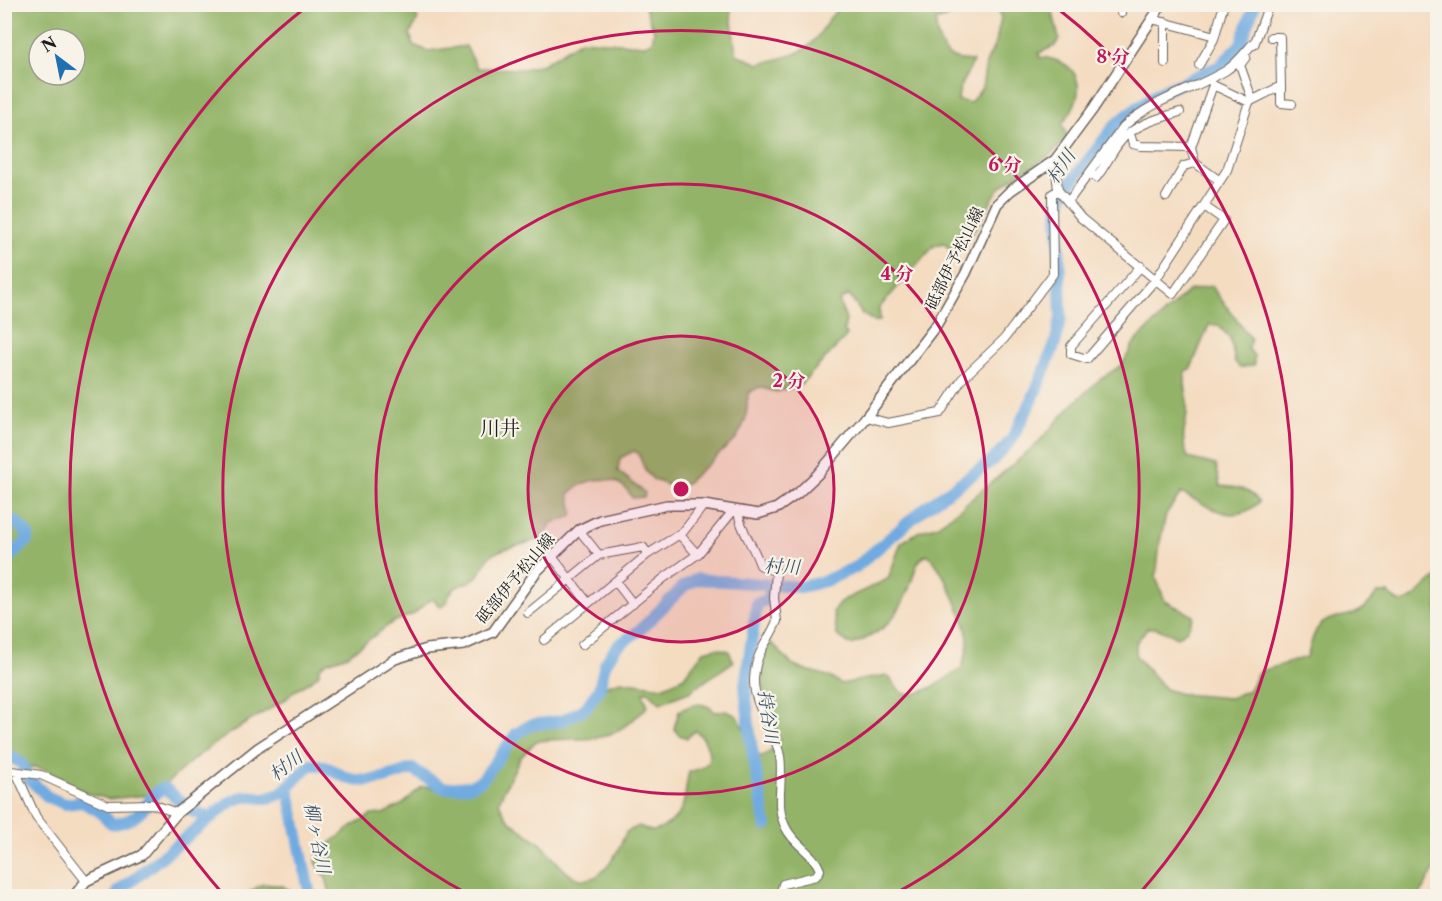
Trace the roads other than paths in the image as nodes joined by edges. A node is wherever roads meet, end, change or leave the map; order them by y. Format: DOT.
graph roads {
  1 [pos="1149,4"];
  2 [pos="1224,4"];
  3 [pos="1269,4"];
  4 [pos="1160,6"];
  5 [pos="1152,19"];
  6 [pos="1165,22"];
  7 [pos="1215,36"];
  8 [pos="1271,37"];
  9 [pos="1255,41"];
  10 [pos="1165,63"];
  11 [pos="1199,65"];
  12 [pos="1281,86"];
  13 [pos="1250,101"];
  14 [pos="1292,104"];
  15 [pos="1180,112"];
  16 [pos="1130,133"];
  17 [pos="1191,147"];
  18 [pos="1055,160"];
  19 [pos="1195,163"];
  20 [pos="1090,172"];
  21 [pos="1220,181"];
  22 [pos="1058,190"];
  23 [pos="1166,197"];
  24 [pos="1067,201"];
  25 [pos="1204,206"];
  26 [pos="1142,266"];
  27 [pos="1156,279"];
  28 [pos="866,417"];
  29 [pos="704,505"];
  30 [pos="736,512"];
  31 [pos="579,530"];
  32 [pos="679,534"];
  33 [pos="648,554"];
  34 [pos="551,555"];
  35 [pos="599,555"];
  36 [pos="697,555"];
  37 [pos="570,580"];
  38 [pos="616,582"];
  39 [pos="588,603"];
  40 [pos="633,604"];
  41 [pos="528,613"];
  42 [pos="544,640"];
  43 [pos="582,645"];
  44 [pos="4,770"];
  45 [pos="16,772"];
  46 [pos="177,813"];
  47 [pos="1437,880"];
  48 [pos="86,881"];
  49 [pos="74,897"];
  50 [pos="780,897"];
  51 [pos="1430,897"];
  1 -- 4 [label="street"];
  2 -- 7 [label="street"];
  3 -- 9 [label="street"];
  4 -- 5 [label="main road, 砥部伊予松山線"];
  5 -- 6 [label="street"];
  5 -- 18 [label="main road, 砥部伊予松山線"];
  6 -- 7 [label="street"];
  6 -- 10 [label="street"];
  7 -- 11 [label="street"];
  8 -- 12 [label="street"];
  9 -- 13 [label="street"];
  9 -- 20 [label="street"];
  12 -- 13 [label="street"];
  12 -- 14 [label="street"];
  13 -- 17 [label="street"];
  13 -- 21 [label="street"];
  15 -- 16 [label="street"];
  16 -- 17 [label="street"];
  16 -- 20 [label="street"];
  17 -- 19 [label="street"];
  18 -- 22 [label="street"];
  18 -- 28 [label="main road, 砥部伊予松山線"];
  19 -- 21 [label="street"];
  19 -- 23 [label="street"];
  20 -- 24 [label="street"];
  21 -- 25 [label="street"];
  22 -- 24 [label="street"];
  22 -- 28 [label="street"];
  24 -- 26 [label="street"];
  25 -- 27 [label="street"];
  25 -- 27 [label="street"];
  26 -- 27 [label="street"];
  26 -- 27 [label="street"];
  28 -- 30 [label="main road, 砥部伊予松山線"];
  29 -- 30 [label="main road, 砥部伊予松山線"];
  29 -- 31 [label="main road, 砥部伊予松山線"];
  29 -- 32 [label="street"];
  30 -- 36 [label="street"];
  30 -- 50 [label="street"];
  31 -- 34 [label="main road, 砥部伊予松山線"];
  31 -- 35 [label="street"];
  32 -- 33 [label="street"];
  32 -- 36 [label="street"];
  33 -- 35 [label="street"];
  33 -- 38 [label="street"];
  34 -- 37 [label="street"];
  34 -- 46 [label="main road, 砥部伊予松山線"];
  35 -- 37 [label="street"];
  36 -- 40 [label="street"];
  37 -- 39 [label="street"];
  37 -- 41 [label="street"];
  38 -- 39 [label="street"];
  38 -- 40 [label="street"];
  39 -- 42 [label="street"];
  40 -- 43 [label="street"];
  44 -- 45 [label="street"];
  45 -- 46 [label="street"];
  45 -- 48 [label="street"];
  46 -- 48 [label="main road, 砥部伊予松山線"];
  47 -- 51 [label="street"];
  48 -- 49 [label="main road, 砥部伊予松山線"];
}
